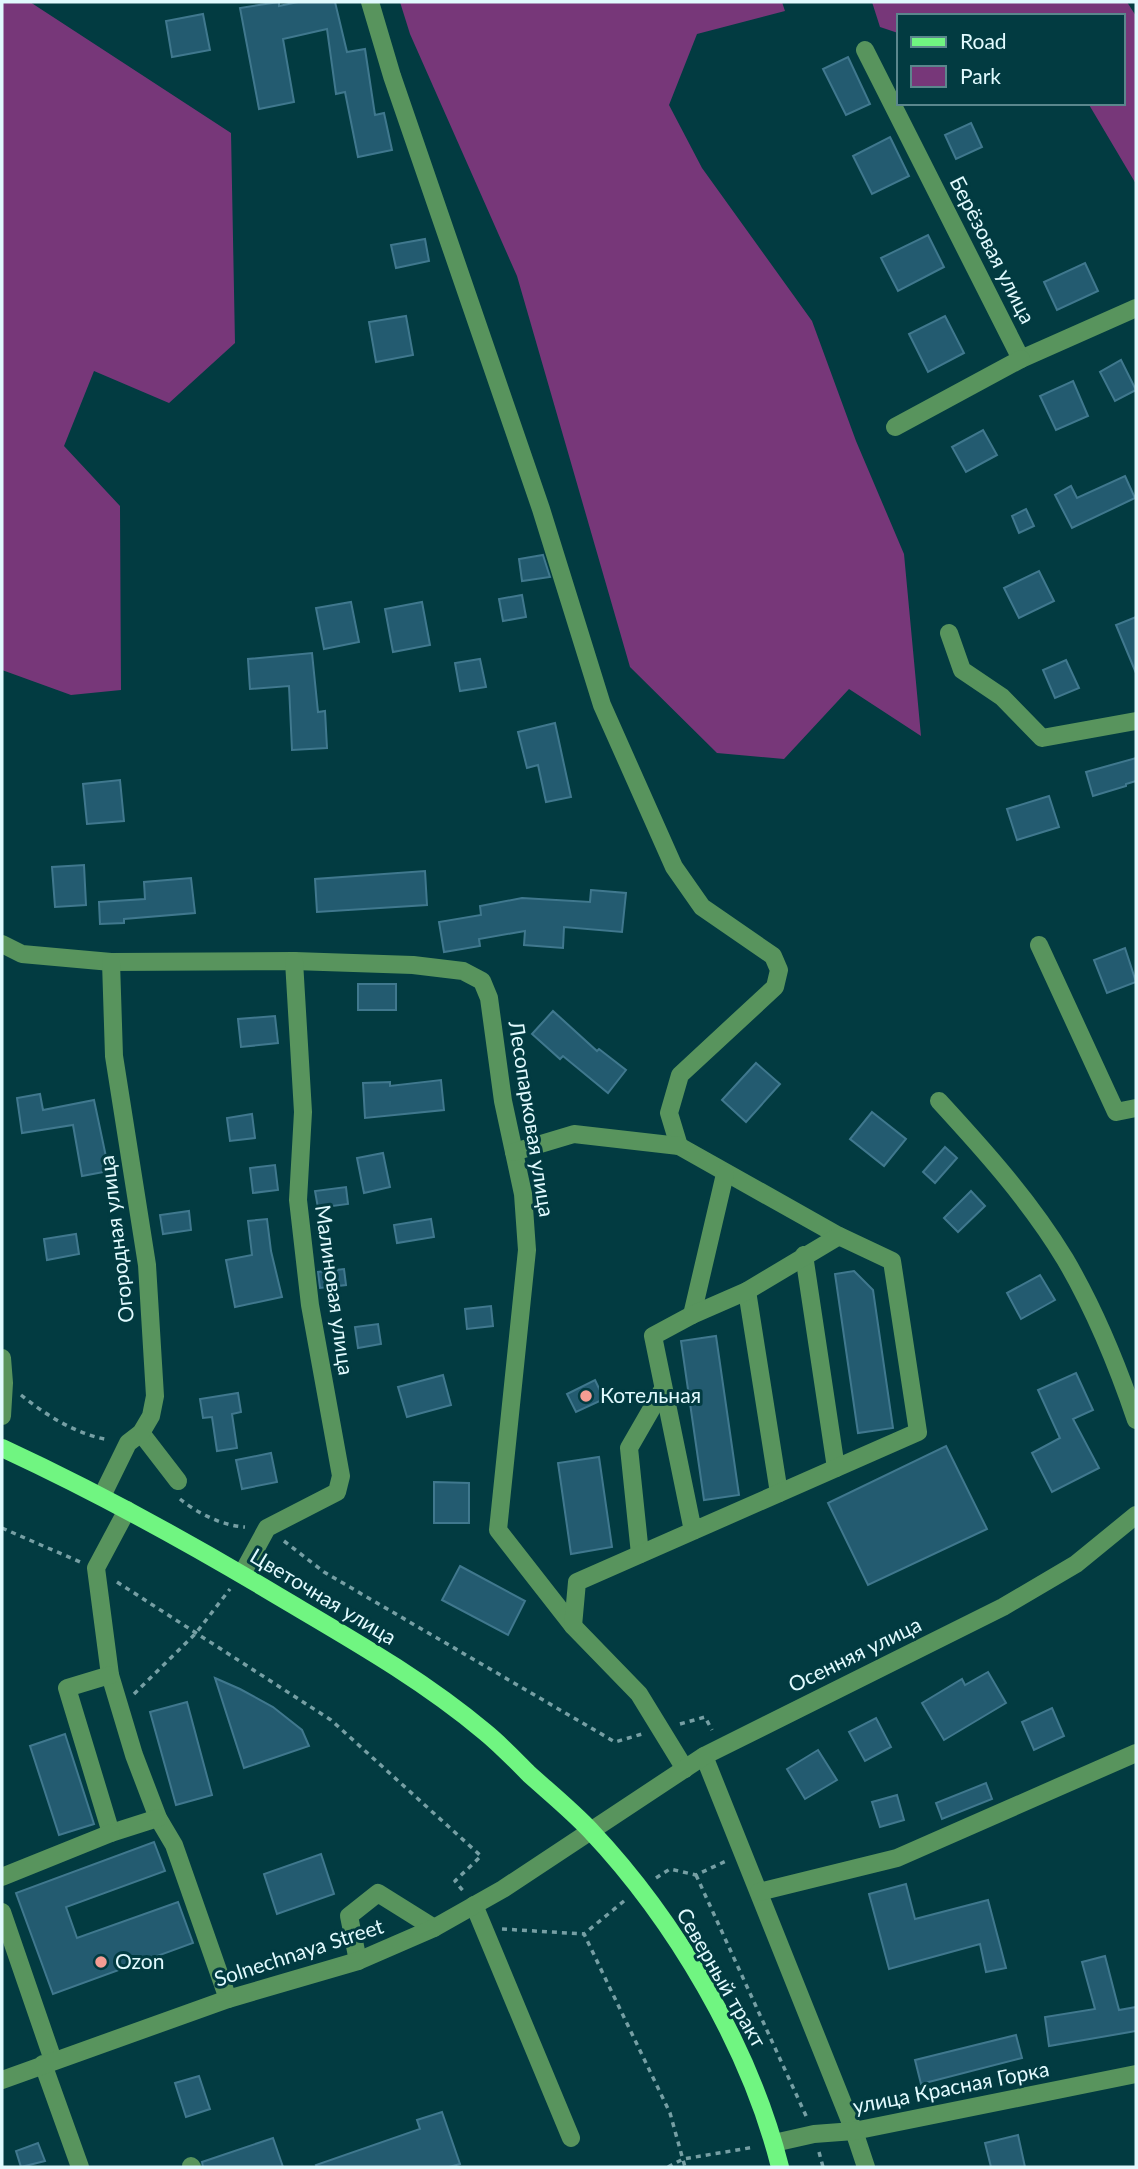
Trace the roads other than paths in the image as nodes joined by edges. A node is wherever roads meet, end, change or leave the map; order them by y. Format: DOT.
graph roads {
  1 [pos="370,2"];
  2 [pos="865,50"];
  3 [pos="1136,308"];
  4 [pos="1021,359"];
  5 [pos="895,427"];
  6 [pos="949,633"];
  7 [pos="1136,721"];
  8 [pos="2,944"];
  9 [pos="1039,945"];
  10 [pos="294,961"];
  11 [pos="111,962"];
  12 [pos="939,1101"];
  13 [pos="1136,1108"];
  14 [pos="680,1146"];
  15 [pos="514,1152"];
  16 [pos="725,1174"];
  17 [pos="839,1236"];
  18 [pos="804,1255"];
  19 [pos="747,1291"];
  20 [pos="692,1315"];
  21 [pos="2,1358"];
  22 [pos="663,1388"];
  23 [pos="2,1416"];
  24 [pos="1136,1420"];
  25 [pos="135,1438"];
  26 [pos="2,1448"];
  27 [pos="836,1468"];
  28 [pos="175,1487"];
  29 [pos="779,1493"];
  30 [pos="102,1496"];
  31 [pos="127,1510"];
  32 [pos="1136,1515"];
  33 [pos="693,1531"];
  34 [pos="640,1554"];
  35 [pos="242,1574"];
  36 [pos="573,1626"];
  37 [pos="110,1675"];
  38 [pos="713,1751"];
  39 [pos="1136,1753"];
  40 [pos="685,1769"];
  41 [pos="158,1818"];
  42 [pos="590,1830"];
  43 [pos="111,1833"];
  44 [pos="2,1877"];
  45 [pos="759,1892"];
  46 [pos="474,1905"];
  47 [pos="2,1912"];
  48 [pos="434,1928"];
  49 [pos="358,1961"];
  50 [pos="228,1999"];
  51 [pos="48,2062"];
  52 [pos="1136,2074"];
  53 [pos="2,2080"];
  54 [pos="854,2131"];
  55 [pos="571,2138"];
  56 [pos="774,2144"];
  57 [pos="80,2167"];
  58 [pos="780,2167"];
  59 [pos="866,2167"];
  1 -- 14 [label="street"];
  2 -- 4 [label="street, Берёзовая улица"];
  3 -- 4 [label="street, Берёзовая улица"];
  4 -- 5 [label="street"];
  6 -- 7 [label="street"];
  8 -- 11 [label="street, Лесопарковая улица"];
  9 -- 13 [label="street"];
  10 -- 11 [label="street, Лесопарковая улица"];
  10 -- 15 [label="street, Лесопарковая улица"];
  10 -- 35 [label="street, Малиновая улица"];
  11 -- 25 [label="street, Огородная улица"];
  12 -- 24 [label="street"];
  14 -- 15 [label="street"];
  14 -- 16 [label="street"];
  15 -- 36 [label="street, Лесопарковая улица"];
  16 -- 17 [label="street"];
  16 -- 20 [label="street"];
  17 -- 18 [label="street"];
  17 -- 27 [label="street"];
  18 -- 19 [label="street"];
  18 -- 27 [label="street"];
  19 -- 20 [label="street"];
  19 -- 29 [label="street"];
  20 -- 22 [label="street"];
  21 -- 23 [label="street"];
  22 -- 33 [label="street"];
  22 -- 34 [label="street"];
  25 -- 28 [label="street"];
  25 -- 30 [label="street, Огородная улица"];
  26 -- 30 [label="main road, Цветочная улица"];
  27 -- 29 [label="street"];
  29 -- 33 [label="street"];
  30 -- 31 [label="main road, Цветочная улица"];
  31 -- 35 [label="main road, Цветочная улица"];
  31 -- 37 [label="street"];
  32 -- 38 [label="street, Осенняя улица"];
  33 -- 34 [label="street"];
  34 -- 36 [label="street"];
  35 -- 42 [label="main road, Цветочная улица"];
  36 -- 40 [label="street, Лесопарковая улица"];
  37 -- 41 [label="street"];
  37 -- 43 [label="street"];
  38 -- 40 [label="street, Осенняя улица"];
  38 -- 45 [label="street"];
  39 -- 45 [label="street"];
  40 -- 42 [label="street, Осенняя улица"];
  41 -- 43 [label="street"];
  41 -- 50 [label="street"];
  42 -- 46 [label="street, Solnechnaya Street"];
  42 -- 56 [label="main road, Северный тракт"];
  43 -- 44 [label="street"];
  45 -- 54 [label="street"];
  46 -- 48 [label="street, Solnechnaya Street"];
  46 -- 55 [label="street"];
  47 -- 51 [label="street"];
  48 -- 49 [label="street, Solnechnaya Street"];
  48 -- 49 [label="street"];
  49 -- 50 [label="street, Solnechnaya Street"];
  50 -- 51 [label="street, Solnechnaya Street"];
  51 -- 53 [label="street, Solnechnaya Street"];
  51 -- 57 [label="street"];
  52 -- 54 [label="street, улица Красная Горка"];
  54 -- 56 [label="street, улица Красная Горка"];
  54 -- 59 [label="street"];
  56 -- 58 [label="main road, Северный тракт"];
}
